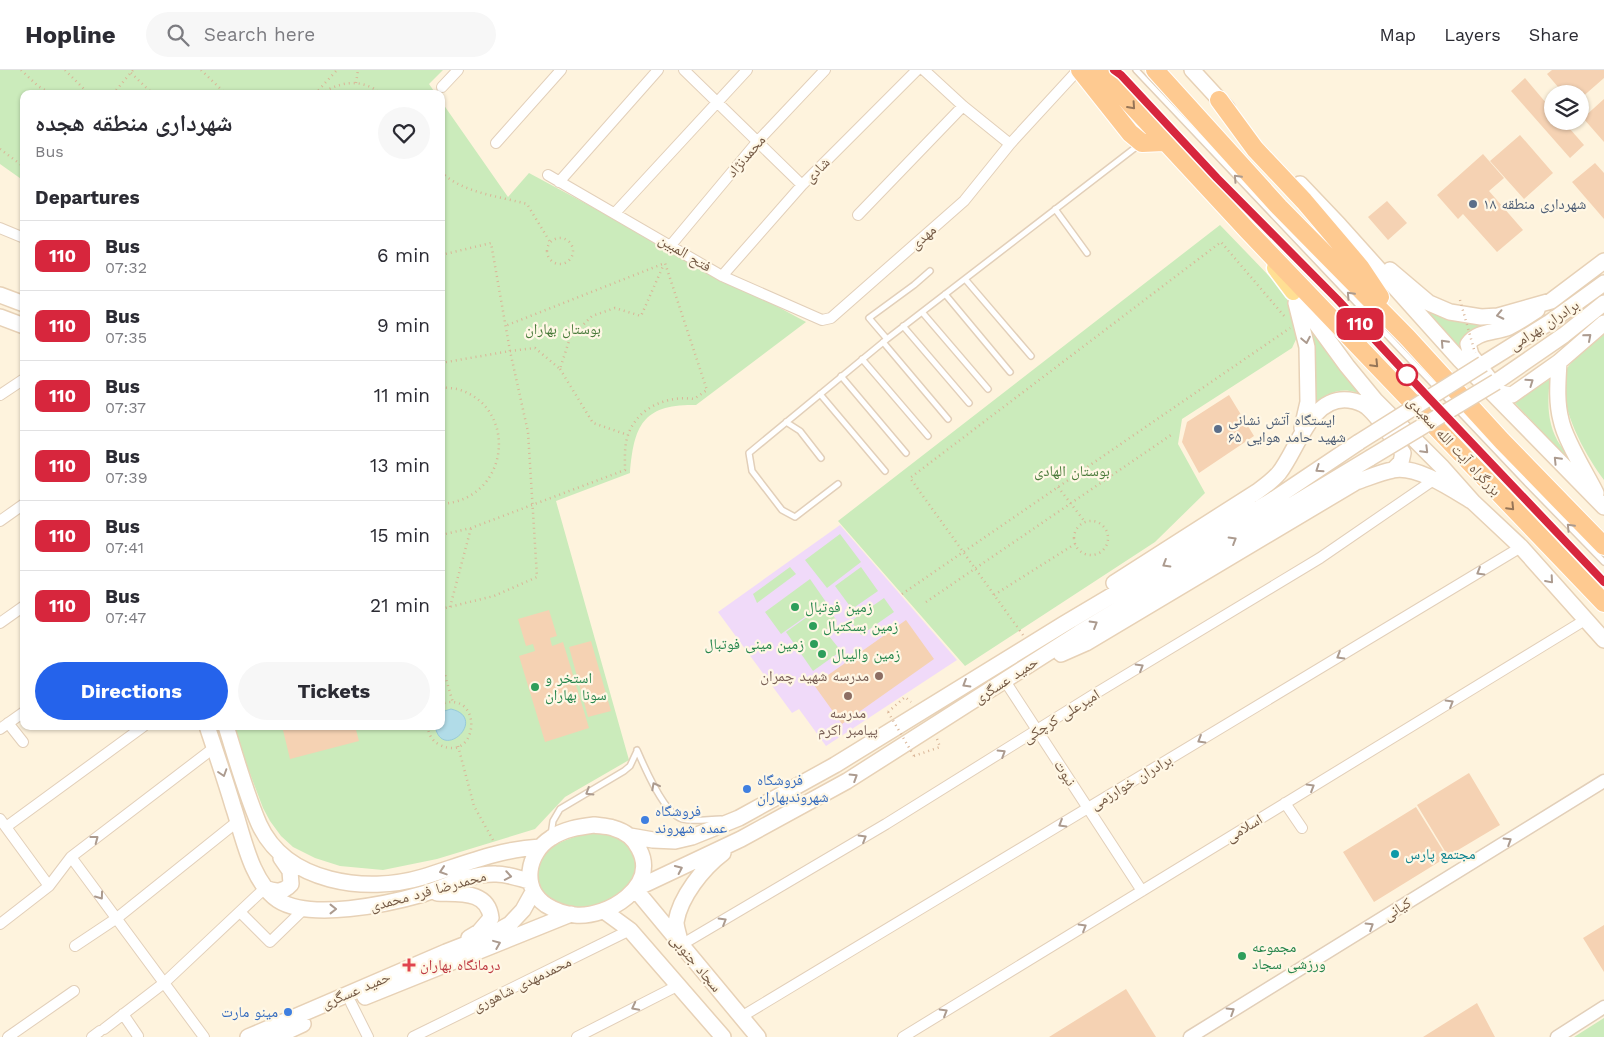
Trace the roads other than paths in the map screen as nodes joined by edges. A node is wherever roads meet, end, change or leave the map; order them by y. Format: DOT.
graph roads {
  1 [pos="458,70"];
  2 [pos="560,70"];
  3 [pos="658,70"];
  4 [pos="684,70"];
  5 [pos="747,70"];
  6 [pos="824,70"];
  7 [pos="917,70"];
  8 [pos="924,70"];
  9 [pos="1079,70"];
  10 [pos="1099,70"];
  11 [pos="1114,70"];
  12 [pos="1136,70"];
  13 [pos="1155,70"];
  14 [pos="1192,70"];
  15 [pos="442,87"];
  16 [pos="1219,100"];
  17 [pos="716,103"];
  18 [pos="963,106"];
  19 [pos="496,142"];
  20 [pos="757,142"];
  21 [pos="1142,142"];
  22 [pos="1164,142"];
  23 [pos="1010,144"];
  24 [pos="548,175"];
  25 [pos="559,182"];
  26 [pos="802,185"];
  27 [pos="1055,209"];
  28 [pos="615,213"];
  29 [pos="858,215"];
  30 [pos="1339,225"];
  31 [pos="0,228"];
  32 [pos="1247,230"];
  33 [pos="20,236"];
  34 [pos="671,245"];
  35 [pos="1087,253"];
  36 [pos="1604,261"];
  37 [pos="930,271"];
  38 [pos="722,276"];
  39 [pos="965,279"];
  40 [pos="1604,283"];
  41 [pos="1293,292"];
  42 [pos="945,294"];
  43 [pos="0,295"];
  44 [pos="1551,301"];
  45 [pos="20,302"];
  46 [pos="1604,303"];
  47 [pos="922,312"];
  48 [pos="0,317"];
  49 [pos="826,320"];
  50 [pos="1604,323"];
  51 [pos="20,324"];
  52 [pos="903,326"];
  53 [pos="1407,337"];
  54 [pos="885,340"];
  55 [pos="1030,356"];
  56 [pos="862,359"];
  57 [pos="1559,362"];
  58 [pos="1010,372"];
  59 [pos="841,376"];
  60 [pos="20,381"];
  61 [pos="988,389"];
  62 [pos="820,394"];
  63 [pos="0,395"];
  64 [pos="969,403"];
  65 [pos="948,419"];
  66 [pos="786,422"];
  67 [pos="928,436"];
  68 [pos="1299,442"];
  69 [pos="1359,442"];
  70 [pos="906,453"];
  71 [pos="821,458"];
  72 [pos="1370,458"];
  73 [pos="1394,469"];
  74 [pos="885,471"];
  75 [pos="1435,479"];
  76 [pos="838,484"];
  77 [pos="1473,502"];
  78 [pos="1602,505"];
  79 [pos="20,507"];
  80 [pos="0,521"];
  81 [pos="1604,546"];
  82 [pos="1521,547"];
  83 [pos="1604,562"];
  84 [pos="1604,582"];
  85 [pos="1604,603"];
  86 [pos="20,609"];
  87 [pos="1585,620"];
  88 [pos="0,623"];
  89 [pos="1604,640"];
  90 [pos="989,670"];
  91 [pos="1009,678"];
  92 [pos="20,715"];
  93 [pos="4,726"];
  94 [pos="138,730"];
  95 [pos="208,730"];
  96 [pos="227,730"];
  97 [pos="1037,730"];
  98 [pos="23,742"];
  99 [pos="214,747"];
  100 [pos="1604,781"];
  101 [pos="1285,803"];
  102 [pos="1088,808"];
  103 [pos="739,818"];
  104 [pos="238,821"];
  105 [pos="3,823"];
  106 [pos="1302,828"];
  107 [pos="630,836"];
  108 [pos="740,839"];
  109 [pos="545,842"];
  110 [pos="274,846"];
  111 [pos="71,857"];
  112 [pos="49,886"];
  113 [pos="531,886"];
  114 [pos="265,888"];
  115 [pos="635,889"];
  116 [pos="1142,891"];
  117 [pos="426,893"];
  118 [pos="305,908"];
  119 [pos="604,910"];
  120 [pos="240,912"];
  121 [pos="571,914"];
  122 [pos="117,918"];
  123 [pos="0,924"];
  124 [pos="630,930"];
  125 [pos="681,945"];
  126 [pos="75,946"];
  127 [pos="446,952"];
  128 [pos="164,983"];
  129 [pos="679,985"];
  130 [pos="74,991"];
  131 [pos="351,1003"];
  132 [pos="1604,1007"];
  133 [pos="123,1014"];
  134 [pos="741,1017"];
  135 [pos="99,1032"];
  136 [pos="138,1036"];
  137 [pos="8,1037"];
  138 [pos="204,1037"];
  139 [pos="248,1037"];
  140 [pos="275,1037"];
  141 [pos="368,1037"];
  142 [pos="413,1037"];
  143 [pos="577,1037"];
  144 [pos="723,1037"];
  145 [pos="758,1037"];
  146 [pos="903,1037"];
  147 [pos="1190,1037"];
  148 [pos="1556,1037"];
  1 -- 15 [label="street"];
  2 -- 19 [label="street"];
  3 -- 25 [label="street"];
  4 -- 17 [label="street"];
  5 -- 17 [label="street"];
  6 -- 20 [label="street, محمدنژاد"];
  7 -- 26 [label="street, شادی"];
  8 -- 18 [label="street"];
  9 -- 21 [label="highway"];
  9 -- 23 [label="street, مهدی"];
  10 -- 22 [label="highway, بزرگراه آیت الله سعیدی, one-way"];
  11 -- 84 [label="lane"];
  83 -- 12 [label="lane, one-way"];
  13 -- 53 [label="highway"];
  14 -- 16 [label="main road"];
  16 -- 30 [label="main road"];
  16 -- 53 [label="highway"];
  17 -- 20 [label="street"];
  17 -- 28 [label="street"];
  18 -- 23 [label="street"];
  18 -- 29 [label="street"];
  20 -- 26 [label="street"];
  20 -- 34 [label="street, محمدنژاد"];
  21 -- 22 [label="highway"];
  21 -- 27 [label="lane"];
  22 -- 32 [label="highway, بزرگراه آیت الله سعیدی"];
  23 -- 49 [label="street, مهدی"];
  24 -- 25 [label="street, فتح المبین"];
  25 -- 28 [label="street, فتح المبین"];
  26 -- 38 [label="street, شادی"];
  27 -- 35 [label="lane"];
  27 -- 39 [label="lane"];
  28 -- 34 [label="street, فتح المبین"];
  44 -- 30 [label="main road, one-way"];
  78 -- 30 [label="main road, one-way"];
  31 -- 33 [label="street"];
  32 -- 41 [label="main road"];
  32 -- 85 [label="highway, بزرگراه آیت الله سعیدی, one-way"];
  34 -- 38 [label="street, فتح المبین"];
  36 -- 44 [label="main road"];
  37 -- 54 [label="lane"];
  38 -- 49 [label="street, فتح المبین"];
  39 -- 42 [label="lane"];
  39 -- 55 [label="lane"];
  40 -- 69 [label="main road, برادران بهرامی, bridge"];
  41 -- 68 [label="main road, one-way"];
  41 -- 77 [label="main road, one-way"];
  42 -- 47 [label="lane"];
  42 -- 58 [label="lane"];
  43 -- 45 [label="main road"];
  44 -- 57 [label="main road, one-way"];
  46 -- 72 [label="main road, برادران بهرامی, bridge"];
  47 -- 52 [label="lane"];
  47 -- 61 [label="lane"];
  48 -- 51 [label="main road"];
  57 -- 50 [label="main road, one-way"];
  52 -- 54 [label="lane"];
  52 -- 64 [label="lane"];
  53 -- 81 [label="highway"];
  54 -- 56 [label="lane"];
  54 -- 65 [label="lane"];
  56 -- 59 [label="lane"];
  56 -- 67 [label="lane"];
  57 -- 78 [label="main road"];
  59 -- 62 [label="lane"];
  59 -- 70 [label="lane"];
  60 -- 63 [label="street"];
  62 -- 66 [label="lane"];
  62 -- 74 [label="lane"];
  66 -- 71 [label="lane"];
  66 -- 76 [label="lane"];
  68 -- 73 [label="main road"];
  68 -- 90 [label="main road"];
  69 -- 90 [label="main road, حمید عسگری, one-way"];
  91 -- 72 [label="main road, حمید عسگری, one-way"];
  73 -- 75 [label="main road"];
  73 -- 91 [label="main road"];
  75 -- 77 [label="main road"];
  97 -- 75 [label="street, امیرعلی کرچکی, one-way"];
  77 -- 82 [label="main road"];
  79 -- 80 [label="street"];
  82 -- 87 [label="main road, one-way"];
  82 -- 102 [label="street, برادران خوارزمی, one-way"];
  86 -- 88 [label="street"];
  87 -- 89 [label="main road"];
  101 -- 87 [label="street, اسلامی, one-way"];
  90 -- 103 [label="main road, حمید عسگری, one-way"];
  91 -- 97 [label="street, نبوت"];
  108 -- 91 [label="main road, حمید عسگری, one-way"];
  92 -- 93 [label="street"];
  93 -- 98 [label="street"];
  94 -- 105 [label="street"];
  95 -- 99 [label="main road, محمدرضا فرد محمدی"];
  96 -- 110 [label="main road, محمدرضا فرد محمدی"];
  97 -- 102 [label="street, نبوت"];
  125 -- 97 [label="street, امیرعلی کرچکی, one-way"];
  99 -- 104 [label="main road, محمدرضا فرد محمدی, one-way"];
  111 -- 99 [label="street, one-way"];
  147 -- 100 [label="street, کیانی, one-way"];
  101 -- 106 [label="street"];
  101 -- 116 [label="street, اسلامی"];
  102 -- 116 [label="street, نبوت"];
  102 -- 134 [label="street, برادران خوارزمی, one-way"];
  103 -- 107 [label="main road, حمید عسگری"];
  103 -- 109 [label="lane, one-way"];
  104 -- 114 [label="main road, محمدرضا فرد محمدی"];
  104 -- 122 [label="street"];
  105 -- 112 [label="street"];
  107 -- 109 [label="main road"];
  107 -- 115 [label="main road"];
  115 -- 108 [label="main road, حمید عسگری, one-way"];
  108 -- 125 [label="main road"];
  109 -- 110 [label="main road, محمدرضا فرد محمدی, one-way"];
  109 -- 113 [label="main road"];
  110 -- 114 [label="main road"];
  111 -- 112 [label="street"];
  111 -- 122 [label="street, one-way"];
  112 -- 123 [label="street"];
  117 -- 113 [label="main road, محمدرضا فرد محمدی, one-way"];
  113 -- 121 [label="main road"];
  113 -- 127 [label="main road, حمید عسگری"];
  114 -- 118 [label="main road, محمدرضا فرد محمدی"];
  114 -- 120 [label="street"];
  115 -- 119 [label="main road"];
  115 -- 125 [label="main road, سجاد جنوبی"];
  146 -- 116 [label="street, اسلامی, one-way"];
  118 -- 117 [label="main road, محمدرضا فرد محمدی, one-way"];
  117 -- 127 [label="main road"];
  118 -- 120 [label="street"];
  119 -- 121 [label="main road"];
  119 -- 124 [label="main road, سجاد جنوبی"];
  120 -- 128 [label="street"];
  131 -- 121 [label="main road, حمید عسگری, one-way"];
  122 -- 126 [label="street"];
  122 -- 128 [label="street"];
  124 -- 129 [label="main road, سجاد جنوبی"];
  124 -- 142 [label="street, محمدمهدی شاهوری"];
  125 -- 134 [label="main road, سجاد جنوبی"];
  127 -- 139 [label="main road, حمید عسگری"];
  128 -- 133 [label="street"];
  128 -- 138 [label="street"];
  129 -- 143 [label="street, one-way"];
  129 -- 144 [label="main road, سجاد جنوبی"];
  130 -- 137 [label="street"];
  131 -- 140 [label="main road, حمید عسگری"];
  131 -- 141 [label="street"];
  132 -- 148 [label="street"];
  133 -- 135 [label="street"];
  133 -- 136 [label="street"];
  134 -- 145 [label="main road, سجاد جنوبی"];
}
